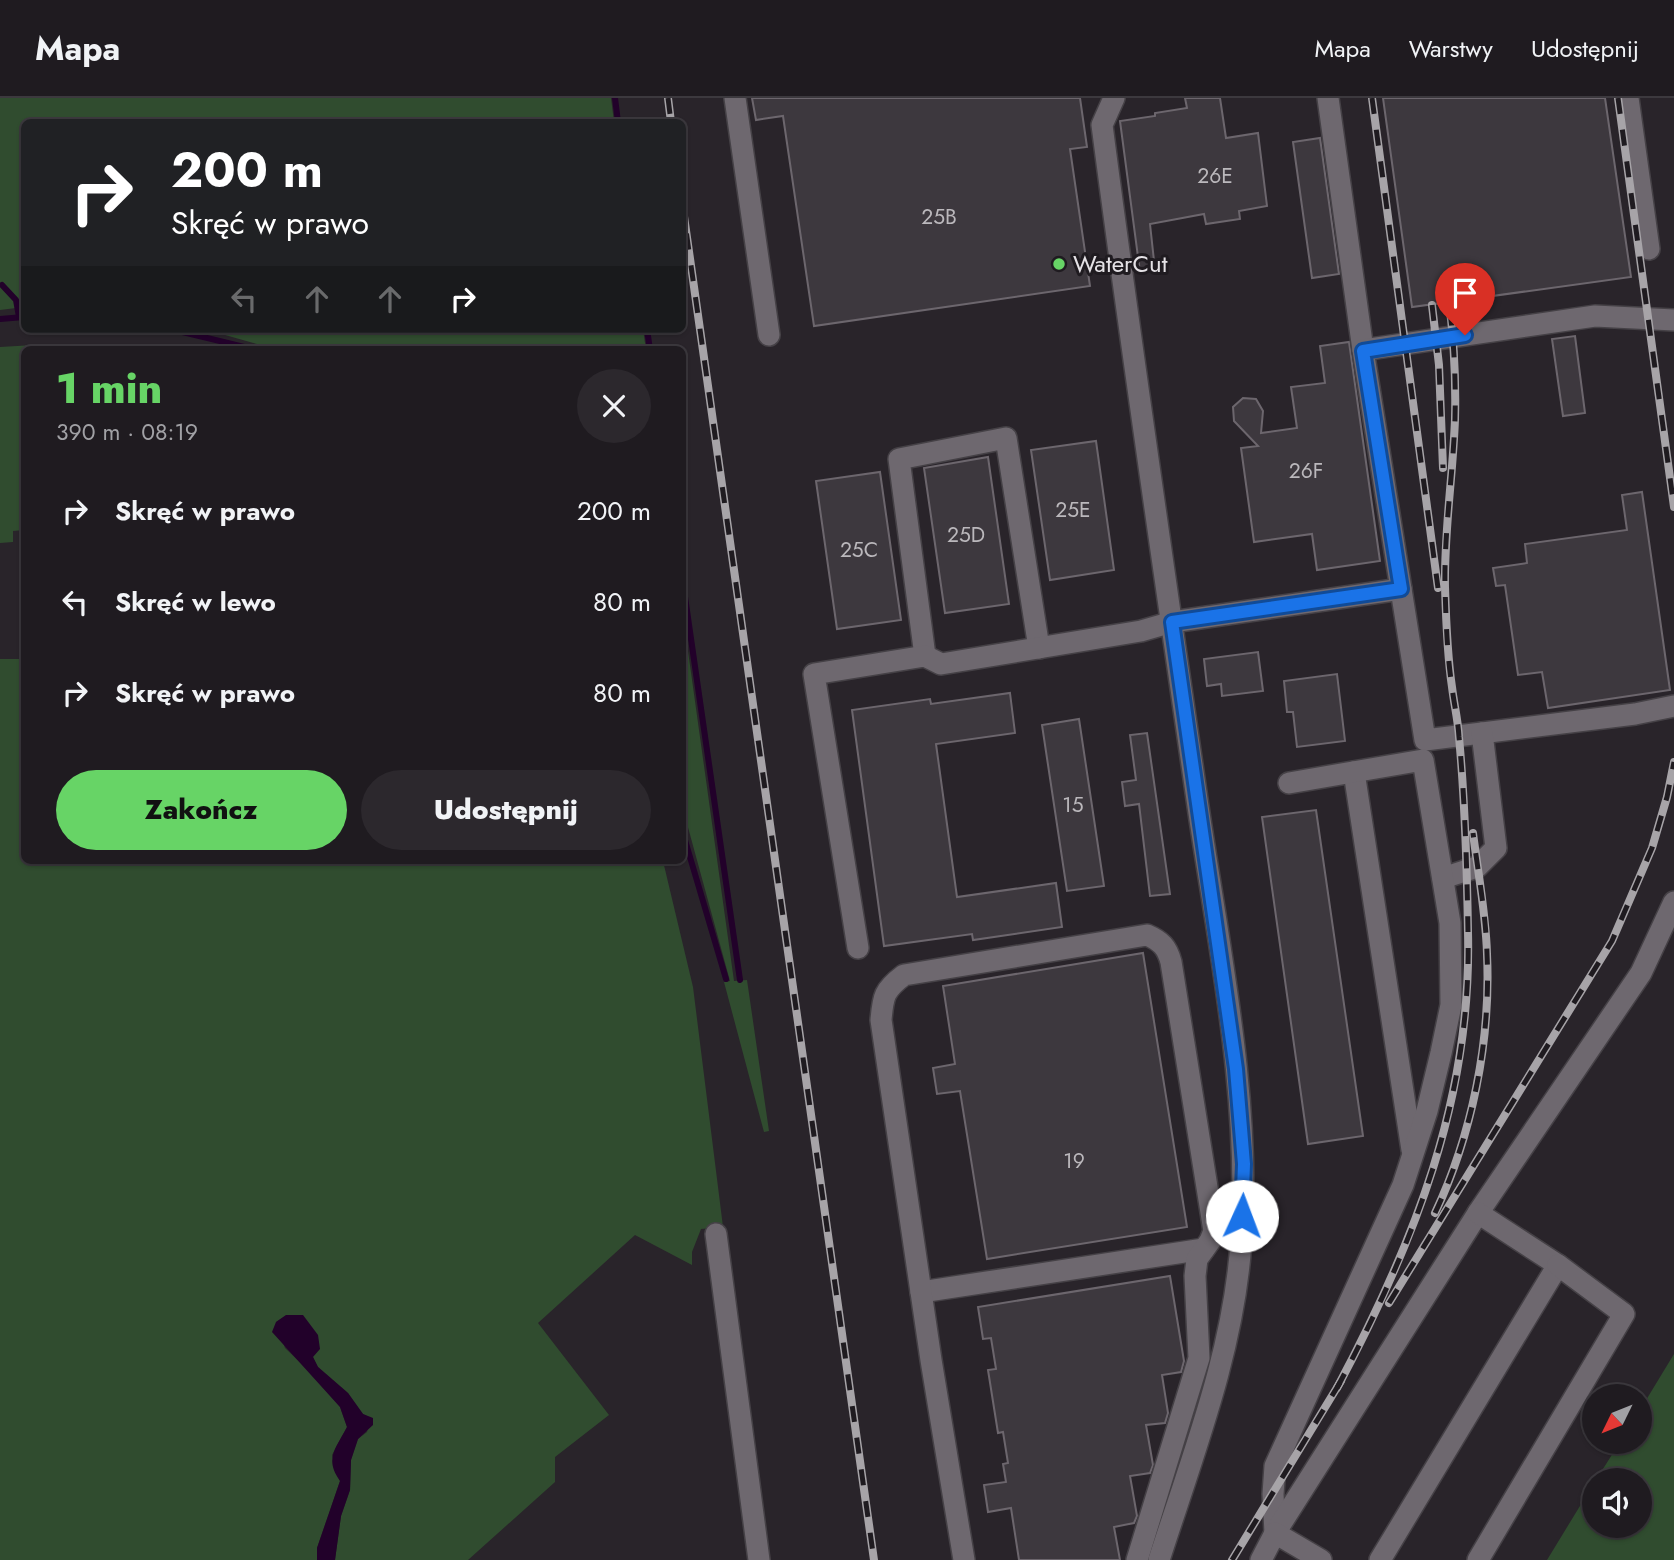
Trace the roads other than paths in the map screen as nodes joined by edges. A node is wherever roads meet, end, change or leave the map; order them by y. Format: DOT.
graph roads {
  1 [pos="735,98"];
  2 [pos="1114,98"];
  3 [pos="1328,98"];
  4 [pos="1628,98"];
  5 [pos="1649,249"];
  6 [pos="1674,320"];
  7 [pos="769,335"];
  8 [pos="1363,351"];
  9 [pos="1401,589"];
  10 [pos="1172,622"];
  11 [pos="1039,648"];
  12 [pos="925,656"];
  13 [pos="1674,706"];
  14 [pos="1482,733"];
  15 [pos="1354,772"];
  16 [pos="1289,783"];
  17 [pos="1443,878"];
  18 [pos="1674,902"];
  19 [pos="858,948"];
  20 [pos="1413,1155"];
  21 [pos="1478,1213"];
  22 [pos="716,1234"];
  23 [pos="1204,1249"];
  24 [pos="1558,1265"];
  25 [pos="921,1292"];
  26 [pos="1275,1533"];
  27 [pos="759,1560"];
  28 [pos="964,1560"];
  29 [pos="1137,1560"];
  30 [pos="1159,1560"];
  31 [pos="1261,1560"];
  32 [pos="1321,1560"];
  33 [pos="1380,1560"];
  34 [pos="1478,1560"];
  1 -- 7 [label="lane"];
  2 -- 10 [label="lane"];
  3 -- 8 [label="lane"];
  4 -- 5 [label="lane"];
  6 -- 8 [label="lane"];
  8 -- 9 [label="lane"];
  9 -- 10 [label="lane"];
  9 -- 14 [label="lane"];
  10 -- 11 [label="lane"];
  10 -- 30 [label="lane"];
  11 -- 12 [label="lane"];
  11 -- 12 [label="lane"];
  12 -- 19 [label="lane"];
  13 -- 14 [label="lane"];
  14 -- 17 [label="lane"];
  15 -- 16 [label="lane"];
  15 -- 17 [label="lane"];
  15 -- 20 [label="lane"];
  17 -- 20 [label="lane"];
  18 -- 21 [label="lane"];
  20 -- 26 [label="lane"];
  21 -- 24 [label="lane"];
  21 -- 26 [label="lane"];
  22 -- 27 [label="lane"];
  23 -- 25 [label="lane"];
  23 -- 25 [label="lane"];
  23 -- 29 [label="lane"];
  24 -- 33 [label="lane"];
  24 -- 34 [label="lane"];
  25 -- 28 [label="lane"];
  26 -- 31 [label="lane"];
  26 -- 32 [label="lane"];
}
